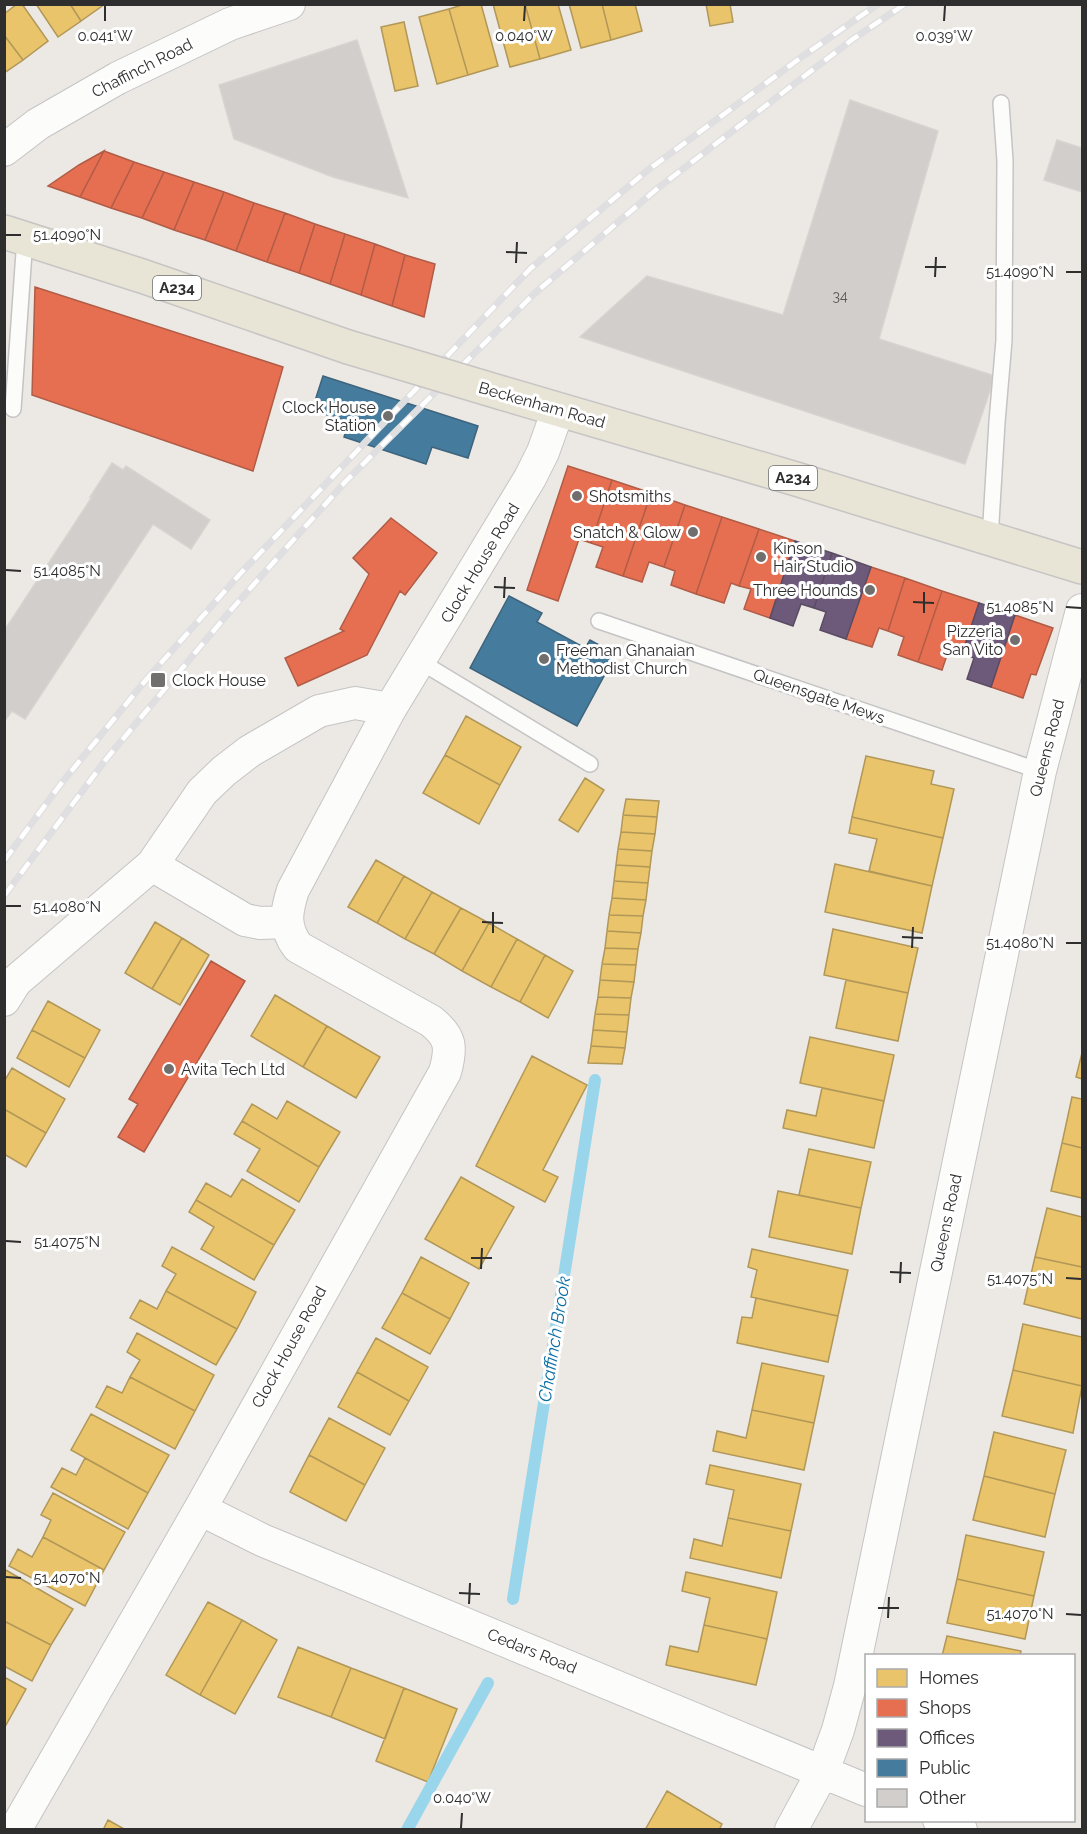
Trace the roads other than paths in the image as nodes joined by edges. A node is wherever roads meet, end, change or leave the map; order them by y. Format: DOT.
graph roads {
  1 [pos="289,4"];
  2 [pos="1001,103"];
  3 [pos="4,150"];
  4 [pos="15,235"];
  5 [pos="13,409"];
  6 [pos="558,410"];
  7 [pos="990,539"];
  8 [pos="1083,567"];
  9 [pos="1083,610"];
  10 [pos="599,621"];
  11 [pos="421,662"];
  12 [pos="390,709"];
  13 [pos="590,764"];
  14 [pos="1040,771"];
  15 [pos="152,865"];
  16 [pos="287,922"];
  17 [pos="4,1000"];
  18 [pos="200,1509"];
  19 [pos="823,1771"];
  20 [pos="865,1789"];
  21 [pos="941,1822"];
  22 [pos="15,1830"];
  23 [pos="791,1830"];
  24 [pos="961,1830"];
  1 -- 3 [label="street, Chaffinch Road"];
  2 -- 7 [label="lane"];
  4 -- 5 [label="lane"];
  4 -- 6 [label="main road, Beckenham Road / A234, bridge"];
  6 -- 7 [label="main road, Beckenham Road / A234"];
  6 -- 11 [label="street, Clock House Road"];
  7 -- 8 [label="main road, Beckenham Road / A234"];
  9 -- 14 [label="street, Queens Road"];
  10 -- 14 [label="lane, Queensgate Mews"];
  11 -- 12 [label="street, Clock House Road"];
  11 -- 13 [label="lane"];
  12 -- 15 [label="street"];
  12 -- 16 [label="street, Clock House Road"];
  14 -- 19 [label="street, Queens Road"];
  15 -- 16 [label="street"];
  15 -- 17 [label="street"];
  16 -- 18 [label="street, Clock House Road"];
  18 -- 19 [label="street, Cedars Road"];
  18 -- 22 [label="street, Clock House Road"];
  19 -- 20 [label="street, Cedars Road"];
  19 -- 23 [label="street, Queens Road"];
  21 -- 24 [label="street"];
}
